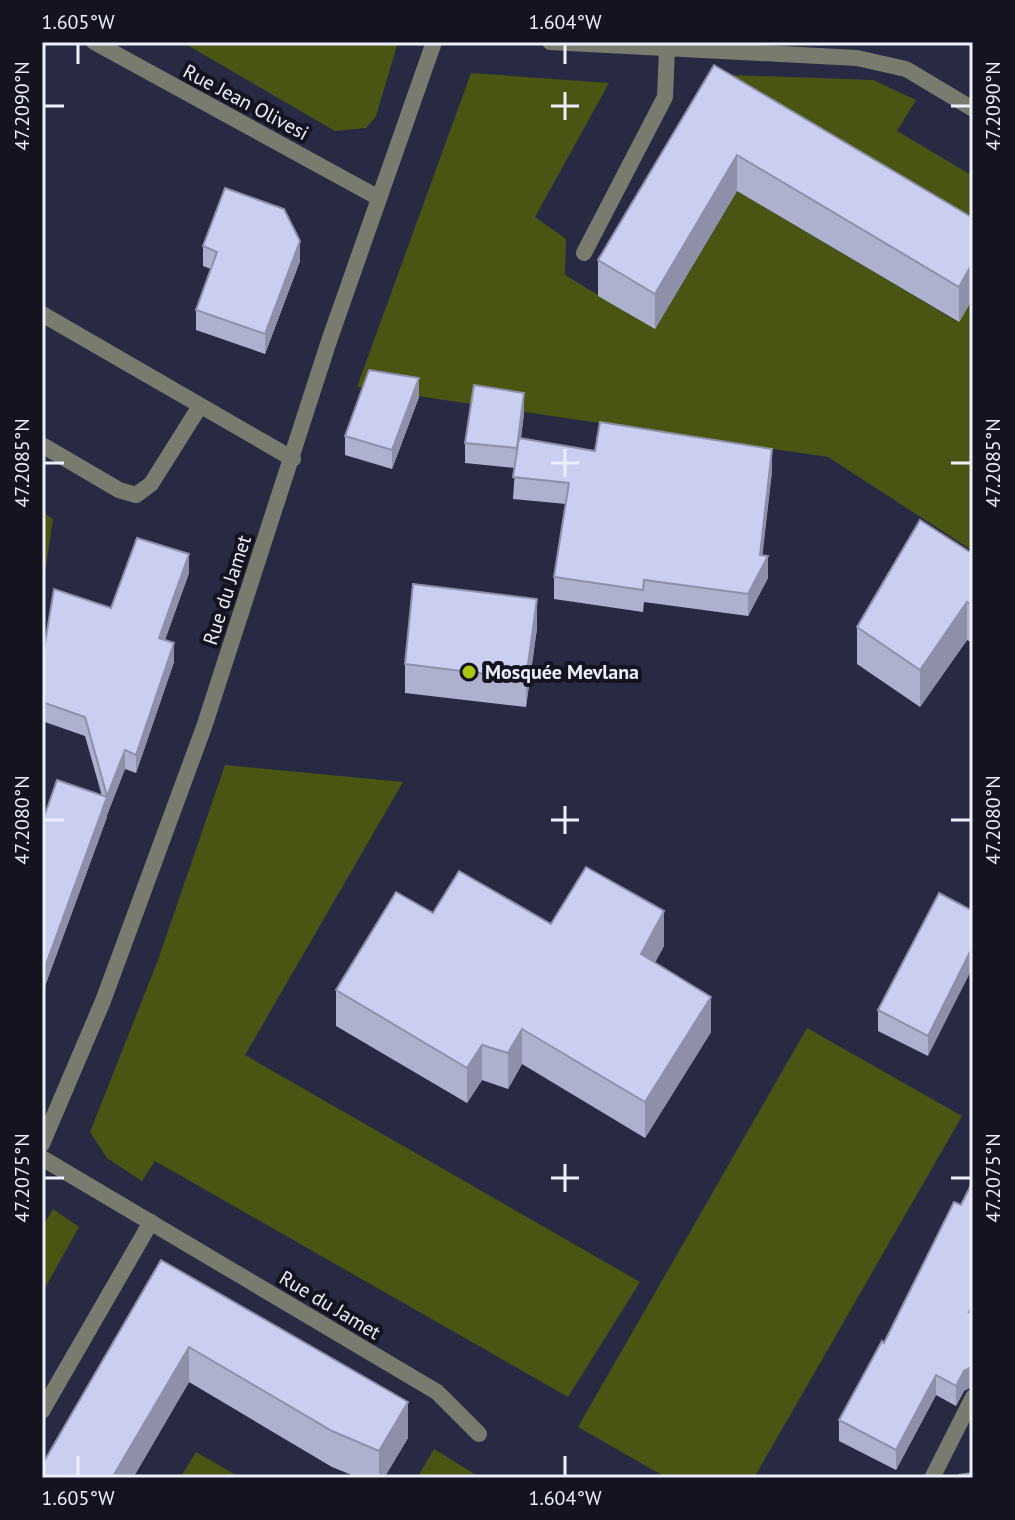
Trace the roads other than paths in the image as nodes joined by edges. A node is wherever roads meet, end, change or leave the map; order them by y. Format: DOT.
graph roads {
  1 [pos="94,42"];
  2 [pos="434,42"];
  3 [pos="550,42"];
  4 [pos="667,50"];
  5 [pos="973,109"];
  6 [pos="379,198"];
  7 [pos="584,253"];
  8 [pos="42,314"];
  9 [pos="200,406"];
  10 [pos="42,445"];
  11 [pos="293,459"];
  12 [pos="42,1144"];
  13 [pos="42,1158"];
  14 [pos="151,1222"];
  15 [pos="973,1397"];
  16 [pos="42,1411"];
  17 [pos="479,1434"];
  18 [pos="932,1478"];
  1 -- 6 [label="street, Rue Jean Olivesi"];
  2 -- 6 [label="street, Rue du Jamet"];
  3 -- 4 [label="street"];
  4 -- 5 [label="street"];
  4 -- 7 [label="street"];
  6 -- 11 [label="street, Rue du Jamet"];
  8 -- 9 [label="street"];
  9 -- 10 [label="street"];
  9 -- 11 [label="street"];
  11 -- 12 [label="street, Rue du Jamet"];
  13 -- 14 [label="street, Rue du Jamet"];
  14 -- 16 [label="street"];
  14 -- 17 [label="street, Rue du Jamet"];
  15 -- 18 [label="street"];
}
